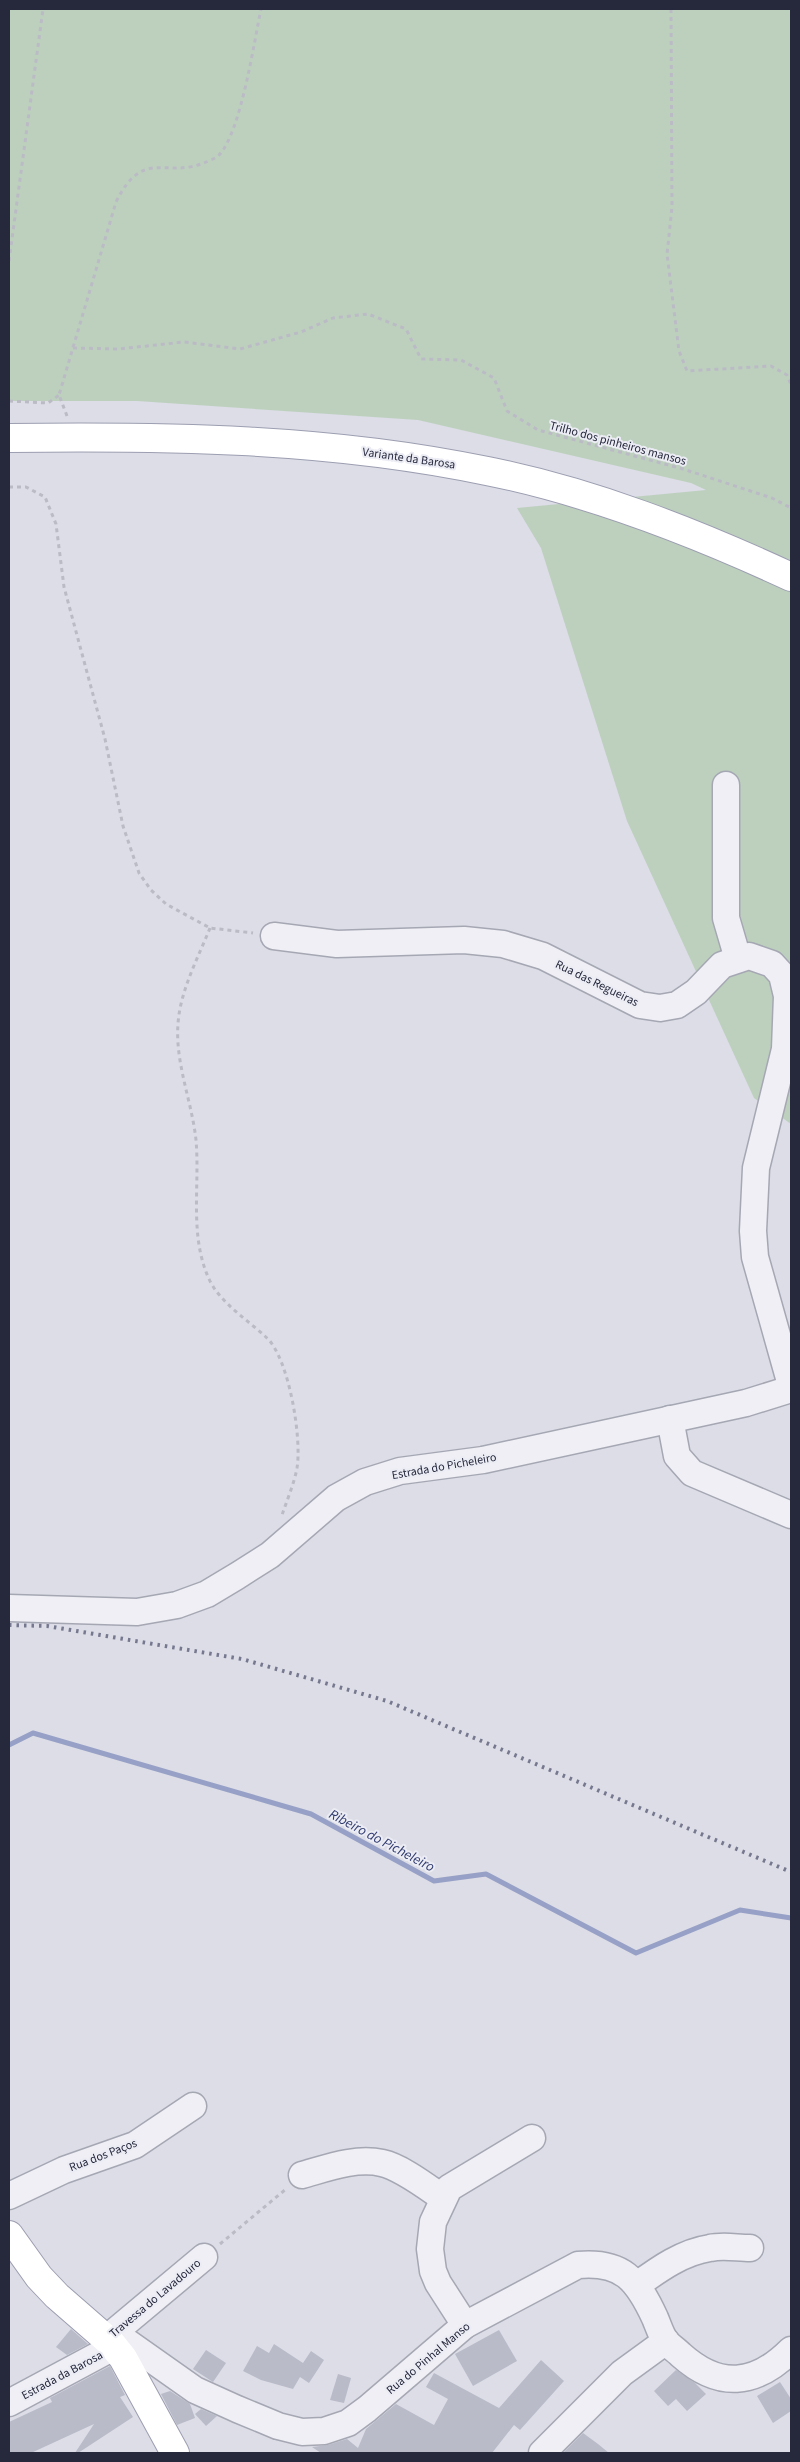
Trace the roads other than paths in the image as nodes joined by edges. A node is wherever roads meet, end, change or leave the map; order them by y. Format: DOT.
graph roads {
  1 [pos="9,438"];
  2 [pos="791,577"];
  3 [pos="726,785"];
  4 [pos="274,936"];
  5 [pos="738,960"];
  6 [pos="791,1385"];
  7 [pos="791,1389"];
  8 [pos="670,1419"];
  9 [pos="791,1515"];
  10 [pos="9,1608"];
  11 [pos="193,2106"];
  12 [pos="532,2138"];
  13 [pos="302,2175"];
  14 [pos="9,2196"];
  15 [pos="443,2198"];
  16 [pos="9,2235"];
  17 [pos="750,2248"];
  18 [pos="204,2257"];
  19 [pos="637,2284"];
  20 [pos="465,2325"];
  21 [pos="666,2341"];
  22 [pos="110,2343"];
  23 [pos="791,2350"];
  24 [pos="9,2403"];
  25 [pos="175,2453"];
  26 [pos="542,2453"];
  1 -- 2 [label="main road, Variante da Barosa"];
  3 -- 5 [label="street"];
  4 -- 5 [label="street, Rua das Regueiras"];
  5 -- 6 [label="street, Rua das Regueiras"];
  7 -- 8 [label="street, Estrada do Picheleiro"];
  8 -- 9 [label="street"];
  8 -- 10 [label="street, Estrada do Picheleiro"];
  11 -- 14 [label="street, Rua dos Paços"];
  12 -- 15 [label="street"];
  13 -- 15 [label="street"];
  15 -- 20 [label="street"];
  16 -- 22 [label="main road"];
  17 -- 19 [label="street"];
  18 -- 22 [label="street, Travessa do Lavadouro"];
  19 -- 20 [label="street, Rua do Pinhal Manso"];
  19 -- 21 [label="street, Rua do Pinhal Manso"];
  20 -- 22 [label="street, Rua do Pinhal Manso"];
  21 -- 23 [label="street, Rua do Pinhal Manso"];
  21 -- 26 [label="street"];
  22 -- 24 [label="street, Estrada da Barosa"];
  22 -- 25 [label="main road"];
}
